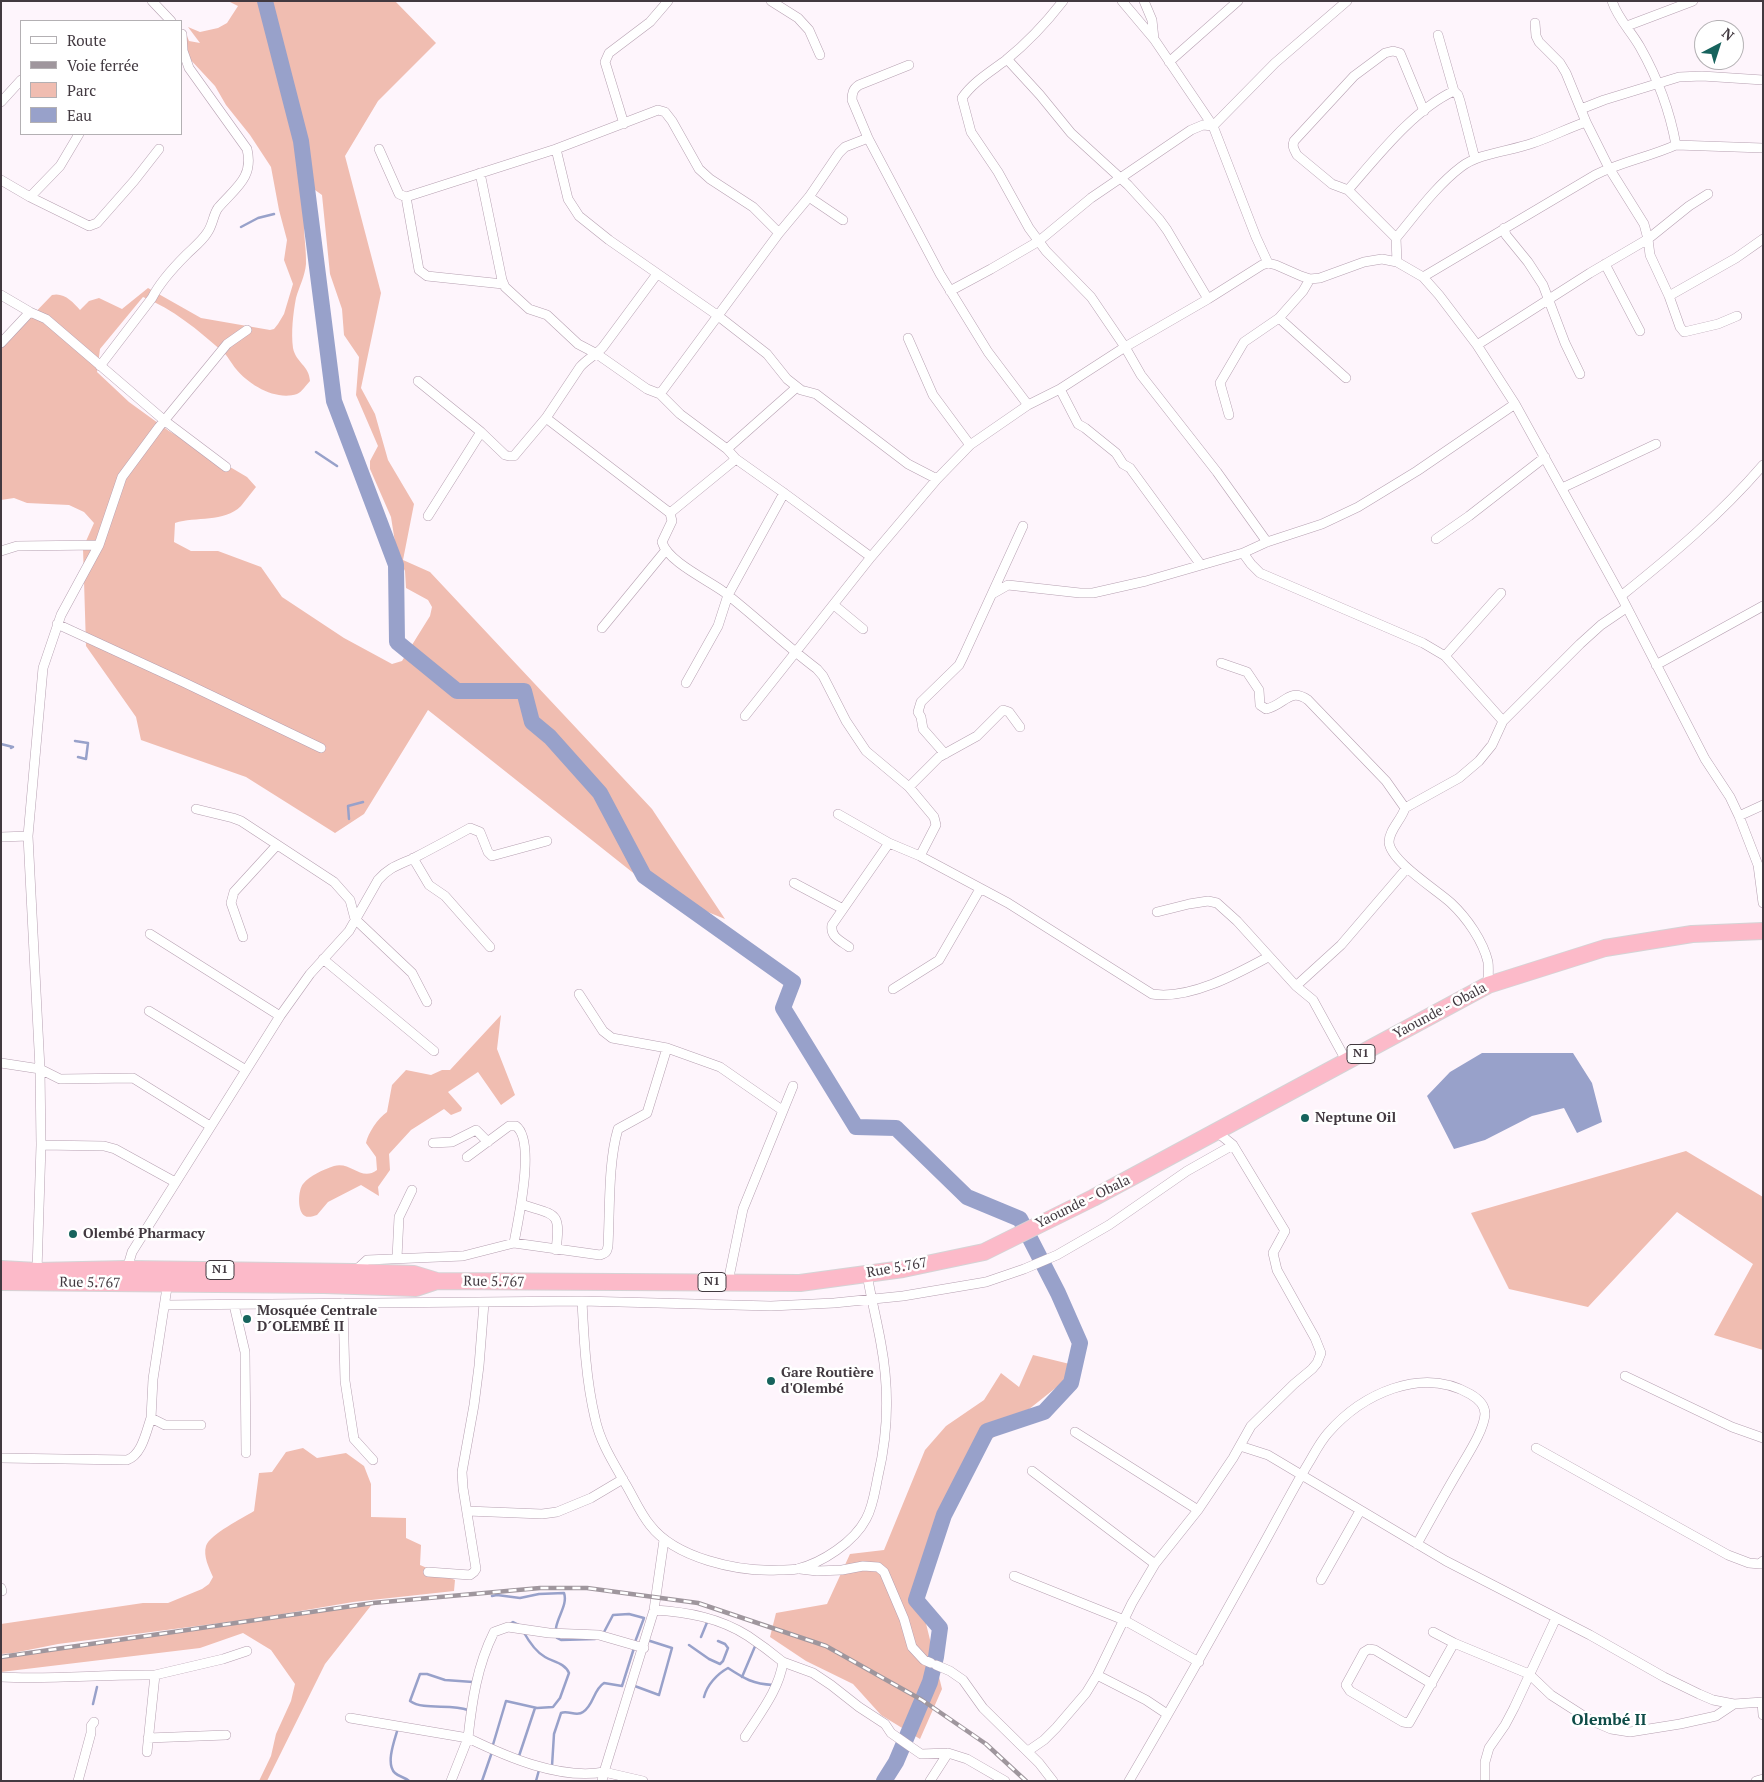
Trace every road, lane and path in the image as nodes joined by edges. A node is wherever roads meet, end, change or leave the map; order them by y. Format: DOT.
graph roads {
  1 [pos="152,1"];
  2 [pos="668,1"];
  3 [pos="771,1"];
  4 [pos="1063,1"];
  5 [pos="1122,1"];
  6 [pos="1144,1"];
  7 [pos="1238,1"];
  8 [pos="1347,1"];
  9 [pos="1612,1"];
  10 [pos="1693,1"];
  11 [pos="170,20"];
  12 [pos="1535,23"];
  13 [pos="1627,26"];
  14 [pos="1438,35"];
  15 [pos="1154,39"];
  16 [pos="182,42"];
  17 [pos="820,55"];
  18 [pos="1007,59"];
  19 [pos="1169,62"];
  20 [pos="909,65"];
  21 [pos="1763,80"];
  22 [pos="20,81"];
  23 [pos="1656,83"];
  24 [pos="1454,91"];
  25 [pos="1,102"];
  26 [pos="1581,109"];
  27 [pos="1424,111"];
  28 [pos="1586,122"];
  29 [pos="624,124"];
  30 [pos="1213,126"];
  31 [pos="78,135"];
  32 [pos="868,138"];
  33 [pos="1676,145"];
  34 [pos="1763,148"];
  35 [pos="159,149"];
  36 [pos="379,149"];
  37 [pos="556,149"];
  38 [pos="1475,159"];
  39 [pos="1609,168"];
  40 [pos="480,173"];
  41 [pos="1120,178"];
  42 [pos="1,180"];
  43 [pos="1348,190"];
  44 [pos="1708,194"];
  45 [pos="30,197"];
  46 [pos="406,197"];
  47 [pos="809,197"];
  48 [pos="843,220"];
  49 [pos="1504,228"];
  50 [pos="779,233"];
  51 [pos="1396,238"];
  52 [pos="1648,239"];
  53 [pos="1763,239"];
  54 [pos="1039,240"];
  55 [pos="1397,262"];
  56 [pos="1268,263"];
  57 [pos="1605,264"];
  58 [pos="657,274"];
  59 [pos="1423,277"];
  60 [pos="1310,279"];
  61 [pos="503,284"];
  62 [pos="950,291"];
  63 [pos="1,295"];
  64 [pos="1669,296"];
  65 [pos="1208,299"];
  66 [pos="1549,300"];
  67 [pos="30,312"];
  68 [pos="717,315"];
  69 [pos="1736,316"];
  70 [pos="1278,318"];
  71 [pos="247,330"];
  72 [pos="1640,331"];
  73 [pos="908,338"];
  74 [pos="1,343"];
  75 [pos="1477,345"];
  76 [pos="1125,347"];
  77 [pos="597,354"];
  78 [pos="100,366"];
  79 [pos="1580,374"];
  80 [pos="1346,378"];
  81 [pos="418,381"];
  82 [pos="797,387"];
  83 [pos="1060,389"];
  84 [pos="660,394"];
  85 [pos="1515,404"];
  86 [pos="1028,405"];
  87 [pos="1229,415"];
  88 [pos="546,418"];
  89 [pos="165,421"];
  90 [pos="481,432"];
  91 [pos="1656,444"];
  92 [pos="970,445"];
  93 [pos="727,449"];
  94 [pos="1546,457"];
  95 [pos="736,459"];
  96 [pos="1763,465"];
  97 [pos="226,467"];
  98 [pos="937,479"];
  99 [pos="1562,488"];
  100 [pos="784,493"];
  101 [pos="667,513"];
  102 [pos="428,516"];
  103 [pos="1023,526"];
  104 [pos="1436,539"];
  105 [pos="1267,542"];
  106 [pos="99,545"];
  107 [pos="666,550"];
  108 [pos="1,551"];
  109 [pos="1242,553"];
  110 [pos="871,557"];
  111 [pos="1201,565"];
  112 [pos="994,593"];
  113 [pos="1501,594"];
  114 [pos="728,595"];
  115 [pos="1621,596"];
  116 [pos="834,605"];
  117 [pos="1763,606"];
  118 [pos="1626,608"];
  119 [pos="58,624"];
  120 [pos="602,628"];
  121 [pos="863,629"];
  122 [pos="796,653"];
  123 [pos="1445,656"];
  124 [pos="1221,663"];
  125 [pos="1656,665"];
  126 [pos="686,683"];
  127 [pos="745,716"];
  128 [pos="1503,721"];
  129 [pos="1020,727"];
  130 [pos="321,748"];
  131 [pos="945,754"];
  132 [pos="909,787"];
  133 [pos="1763,805"];
  134 [pos="1405,808"];
  135 [pos="196,809"];
  136 [pos="838,814"];
  137 [pos="1739,816"];
  138 [pos="28,836"];
  139 [pos="1,837"];
  140 [pos="547,841"];
  141 [pos="889,843"];
  142 [pos="278,845"];
  143 [pos="920,856"];
  144 [pos="414,858"];
  145 [pos="1407,868"];
  146 [pos="794,883"];
  147 [pos="980,889"];
  148 [pos="1763,903"];
  149 [pos="843,909"];
  150 [pos="1157,912"];
  151 [pos="355,919"];
  152 [pos="1763,932"];
  153 [pos="150,934"];
  154 [pos="243,937"];
  155 [pos="490,947"];
  156 [pos="849,947"];
  157 [pos="1268,957"];
  158 [pos="323,959"];
  159 [pos="1488,985"];
  160 [pos="1296,986"];
  161 [pos="893,989"];
  162 [pos="579,994"];
  163 [pos="427,1002"];
  164 [pos="149,1011"];
  165 [pos="280,1016"];
  166 [pos="667,1048"];
  167 [pos="434,1051"];
  168 [pos="1,1062"];
  169 [pos="1347,1062"];
  170 [pos="40,1069"];
  171 [pos="246,1070"];
  172 [pos="793,1086"];
  173 [pos="782,1110"];
  174 [pos="210,1126"];
  175 [pos="1217,1132"];
  176 [pos="488,1142"];
  177 [pos="433,1143"];
  178 [pos="41,1145"];
  179 [pos="1233,1145"];
  180 [pos="466,1158"];
  181 [pos="175,1182"];
  182 [pos="412,1190"];
  183 [pos="522,1204"];
  184 [pos="514,1243"];
  185 [pos="556,1250"];
  186 [pos="984,1252"];
  187 [pos="397,1258"];
  188 [pos="127,1268"];
  189 [pos="1,1269"];
  190 [pos="37,1271"];
  191 [pos="354,1272"];
  192 [pos="867,1274"];
  193 [pos="168,1277"];
  194 [pos="437,1281"];
  195 [pos="1,1282"];
  196 [pos="728,1282"];
  197 [pos="871,1299"];
  198 [pos="582,1301"];
  199 [pos="343,1303"];
  200 [pos="484,1303"];
  201 [pos="166,1305"];
  202 [pos="234,1305"];
  203 [pos="1625,1376"];
  204 [pos="151,1418"];
  205 [pos="201,1425"];
  206 [pos="1075,1432"];
  207 [pos="1763,1438"];
  208 [pos="1240,1446"];
  209 [pos="1536,1448"];
  210 [pos="246,1453"];
  211 [pos="1,1458"];
  212 [pos="373,1460"];
  213 [pos="1032,1471"];
  214 [pos="1301,1476"];
  215 [pos="623,1479"];
  216 [pos="1198,1510"];
  217 [pos="1360,1510"];
  218 [pos="467,1511"];
  219 [pos="664,1540"];
  220 [pos="1417,1544"];
  221 [pos="1763,1561"];
  222 [pos="1155,1564"];
  223 [pos="797,1569"];
  224 [pos="428,1572"];
  225 [pos="1014,1576"];
  226 [pos="1321,1580"];
  227 [pos="654,1610"];
  228 [pos="1556,1618"];
  229 [pos="1124,1620"];
  230 [pos="1433,1632"];
  231 [pos="1454,1643"];
  232 [pos="644,1648"];
  233 [pos="247,1650"];
  234 [pos="783,1662"];
  235 [pos="1199,1662"];
  236 [pos="154,1674"];
  237 [pos="1529,1674"];
  238 [pos="1097,1675"];
  239 [pos="1,1677"];
  240 [pos="1432,1684"];
  241 [pos="1762,1702"];
  242 [pos="1734,1704"];
  243 [pos="1167,1714"];
  244 [pos="1763,1715"];
  245 [pos="350,1718"];
  246 [pos="94,1722"];
  247 [pos="226,1735"];
  248 [pos="745,1737"];
  249 [pos="148,1738"];
  250 [pos="468,1738"];
  251 [pos="1028,1751"];
  252 [pos="147,1752"];
  253 [pos="948,1753"];
  254 [pos="603,1777"];
  255 [pos="1763,1779"];
  256 [pos="78,1781"];
  257 [pos="451,1781"];
  258 [pos="642,1781"];
  259 [pos="930,1781"];
  260 [pos="1005,1781"];
  261 [pos="1053,1781"];
  262 [pos="1129,1781"];
  263 [pos="1485,1781"];
  264 [pos="1756,1781"];
  1 -- 11 [label="street"];
  2 -- 29 [label="street"];
  3 -- 17 [label="street"];
  4 -- 18 [label="street"];
  5 -- 15 [label="street"];
  6 -- 15 [label="street"];
  7 -- 19 [label="street"];
  8 -- 30 [label="street"];
  9 -- 13 [label="street"];
  10 -- 13 [label="street"];
  12 -- 26 [label="street"];
  13 -- 23 [label="street"];
  14 -- 24 [label="street"];
  15 -- 19 [label="street"];
  16 -- 78 [label="street"];
  18 -- 41 [label="street"];
  18 -- 54 [label="street"];
  19 -- 30 [label="street"];
  20 -- 32 [label="street"];
  21 -- 23 [label="street"];
  22 -- 25 [label="street"];
  23 -- 26 [label="street"];
  23 -- 33 [label="street"];
  24 -- 27 [label="street"];
  24 -- 38 [label="street"];
  26 -- 28 [label="street"];
  27 -- 43 [label="street"];
  27 -- 43 [label="street"];
  28 -- 38 [label="street"];
  28 -- 39 [label="street"];
  29 -- 37 [label="street"];
  29 -- 50 [label="street"];
  30 -- 41 [label="street"];
  30 -- 56 [label="street"];
  31 -- 45 [label="street"];
  32 -- 47 [label="street"];
  32 -- 62 [label="street"];
  33 -- 34 [label="street"];
  33 -- 39 [label="street"];
  35 -- 45 [label="street"];
  36 -- 46 [label="street"];
  37 -- 40 [label="street"];
  37 -- 58 [label="street"];
  38 -- 51 [label="street"];
  39 -- 49 [label="street"];
  39 -- 52 [label="street"];
  40 -- 46 [label="street"];
  40 -- 61 [label="street"];
  41 -- 54 [label="street"];
  41 -- 65 [label="street"];
  42 -- 45 [label="street"];
  43 -- 51 [label="street"];
  44 -- 52 [label="street"];
  46 -- 61 [label="street"];
  47 -- 48 [label="street"];
  47 -- 50 [label="street"];
  49 -- 59 [label="street"];
  49 -- 66 [label="street"];
  50 -- 68 [label="street"];
  51 -- 55 [label="street"];
  52 -- 57 [label="street"];
  52 -- 64 [label="street"];
  53 -- 64 [label="street"];
  54 -- 62 [label="street"];
  54 -- 76 [label="street"];
  55 -- 59 [label="street"];
  55 -- 60 [label="street"];
  56 -- 60 [label="street"];
  56 -- 65 [label="street"];
  57 -- 66 [label="street"];
  57 -- 72 [label="street"];
  58 -- 68 [label="street"];
  58 -- 77 [label="street"];
  59 -- 75 [label="street"];
  60 -- 70 [label="street"];
  61 -- 77 [label="street"];
  62 -- 86 [label="street"];
  63 -- 67 [label="street"];
  64 -- 69 [label="street"];
  65 -- 76 [label="street"];
  66 -- 75 [label="street"];
  66 -- 79 [label="street"];
  67 -- 74 [label="street"];
  67 -- 78 [label="street"];
  68 -- 82 [label="street"];
  68 -- 84 [label="street"];
  70 -- 80 [label="street"];
  70 -- 87 [label="street"];
  71 -- 89 [label="street"];
  73 -- 92 [label="street"];
  75 -- 85 [label="street"];
  76 -- 83 [label="street"];
  76 -- 105 [label="street"];
  77 -- 84 [label="street"];
  77 -- 88 [label="street"];
  78 -- 89 [label="street"];
  81 -- 90 [label="street"];
  82 -- 93 [label="street"];
  82 -- 98 [label="street"];
  83 -- 86 [label="street"];
  83 -- 111 [label="street"];
  84 -- 93 [label="street"];
  85 -- 94 [label="street"];
  85 -- 105 [label="street"];
  86 -- 92 [label="street"];
  88 -- 90 [label="street"];
  88 -- 101 [label="street"];
  89 -- 97 [label="street"];
  89 -- 106 [label="street"];
  90 -- 102 [label="street"];
  91 -- 99 [label="street"];
  92 -- 98 [label="street"];
  93 -- 95 [label="street"];
  94 -- 99 [label="street"];
  94 -- 104 [label="street"];
  95 -- 100 [label="street"];
  95 -- 101 [label="street"];
  96 -- 115 [label="street"];
  98 -- 110 [label="street"];
  99 -- 115 [label="street"];
  100 -- 110 [label="street"];
  100 -- 114 [label="street"];
  101 -- 107 [label="street"];
  103 -- 112 [label="street"];
  105 -- 109 [label="street"];
  106 -- 108 [label="street"];
  106 -- 119 [label="street"];
  107 -- 114 [label="street"];
  107 -- 120 [label="street"];
  109 -- 111 [label="street"];
  109 -- 123 [label="street"];
  110 -- 116 [label="street"];
  111 -- 112 [label="street"];
  112 -- 131 [label="street"];
  113 -- 123 [label="street"];
  114 -- 122 [label="street"];
  114 -- 126 [label="street"];
  115 -- 118 [label="street"];
  116 -- 121 [label="street"];
  116 -- 122 [label="street"];
  117 -- 125 [label="street"];
  118 -- 125 [label="street"];
  118 -- 128 [label="street"];
  119 -- 130 [label="street"];
  119 -- 138 [label="street"];
  122 -- 127 [label="street"];
  122 -- 132 [label="street"];
  123 -- 128 [label="street"];
  124 -- 134 [label="street"];
  125 -- 137 [label="street"];
  128 -- 134 [label="street"];
  129 -- 131 [label="street"];
  131 -- 132 [label="street"];
  132 -- 143 [label="street"];
  133 -- 137 [label="street"];
  134 -- 145 [label="street"];
  135 -- 142 [label="street"];
  136 -- 141 [label="street"];
  137 -- 148 [label="street"];
  138 -- 139 [label="street"];
  138 -- 170 [label="street"];
  140 -- 144 [label="street"];
  141 -- 143 [label="street"];
  141 -- 149 [label="street"];
  142 -- 151 [label="street"];
  142 -- 154 [label="street"];
  143 -- 147 [label="street"];
  144 -- 151 [label="street"];
  144 -- 155 [label="street"];
  145 -- 159 [label="street"];
  145 -- 160 [label="street"];
  146 -- 149 [label="street"];
  147 -- 157 [label="street"];
  147 -- 161 [label="street"];
  149 -- 156 [label="street"];
  150 -- 157 [label="street"];
  151 -- 158 [label="street"];
  151 -- 163 [label="street"];
  152 -- 159 [label="highway, Yaounde - Obala / N1"];
  153 -- 165 [label="street"];
  157 -- 160 [label="street"];
  158 -- 165 [label="street"];
  158 -- 167 [label="street"];
  159 -- 169 [label="highway, Yaounde - Obala / N1"];
  160 -- 169 [label="street"];
  162 -- 166 [label="street"];
  164 -- 171 [label="street"];
  165 -- 171 [label="street"];
  166 -- 173 [label="street"];
  166 -- 185 [label="street"];
  168 -- 170 [label="street"];
  169 -- 175 [label="highway, Yaounde - Obala / N1"];
  170 -- 174 [label="street"];
  170 -- 178 [label="street"];
  171 -- 174 [label="street"];
  172 -- 173 [label="street"];
  173 -- 196 [label="street"];
  174 -- 181 [label="street"];
  175 -- 179 [label="street"];
  175 -- 186 [label="highway, Yaounde - Obala / N1"];
  176 -- 177 [label="street"];
  176 -- 180 [label="street"];
  176 -- 183 [label="street"];
  178 -- 181 [label="street"];
  178 -- 190 [label="street"];
  179 -- 197 [label="street"];
  179 -- 208 [label="street"];
  181 -- 188 [label="street"];
  182 -- 187 [label="street"];
  183 -- 184 [label="street"];
  183 -- 185 [label="street"];
  184 -- 185 [label="street"];
  184 -- 187 [label="street"];
  186 -- 192 [label="highway, Rue 5.767 / N1"];
  187 -- 191 [label="street"];
  188 -- 190 [label="highway, N1"];
  188 -- 193 [label="highway, N1"];
  189 -- 190 [label="highway, N1"];
  191 -- 193 [label="highway, N1"];
  191 -- 194 [label="highway, N1"];
  192 -- 196 [label="highway, Rue 5.767 / N1"];
  192 -- 197 [label="street"];
  193 -- 194 [label="highway, Rue 5.767 / N1"];
  193 -- 195 [label="highway, Rue 5.767 / N1"];
  193 -- 201 [label="street"];
  194 -- 196 [label="highway, Rue 5.767 / N1"];
  197 -- 198 [label="street"];
  197 -- 223 [label="street"];
  198 -- 200 [label="street"];
  198 -- 215 [label="street"];
  199 -- 200 [label="street"];
  199 -- 202 [label="street"];
  199 -- 212 [label="street"];
  200 -- 218 [label="street"];
  201 -- 202 [label="street"];
  201 -- 204 [label="street"];
  202 -- 210 [label="street"];
  203 -- 207 [label="street"];
  204 -- 205 [label="street"];
  204 -- 211 [label="street"];
  206 -- 216 [label="street"];
  208 -- 214 [label="street"];
  208 -- 216 [label="street"];
  209 -- 221 [label="street"];
  213 -- 222 [label="street"];
  214 -- 217 [label="street"];
  214 -- 220 [label="street"];
  214 -- 235 [label="street"];
  215 -- 218 [label="street"];
  215 -- 219 [label="street"];
  216 -- 222 [label="street"];
  217 -- 220 [label="street"];
  217 -- 226 [label="street"];
  218 -- 224 [label="street"];
  219 -- 223 [label="street"];
  219 -- 227 [label="street"];
  220 -- 228 [label="street"];
  222 -- 229 [label="street"];
  223 -- 251 [label="street"];
  225 -- 229 [label="street"];
  227 -- 232 [label="street"];
  227 -- 234 [label="street"];
  228 -- 237 [label="street"];
  228 -- 242 [label="street"];
  229 -- 235 [label="street"];
  229 -- 238 [label="street"];
  230 -- 231 [label="street"];
  231 -- 237 [label="street"];
  231 -- 240 [label="street"];
  232 -- 250 [label="street"];
  232 -- 254 [label="street"];
  233 -- 236 [label="street"];
  234 -- 248 [label="street"];
  234 -- 253 [label="street"];
  235 -- 243 [label="street"];
  236 -- 239 [label="street"];
  236 -- 249 [label="street"];
  237 -- 242 [label="street"];
  237 -- 263 [label="street"];
  238 -- 243 [label="street"];
  238 -- 251 [label="street"];
  240 -- 240 [label="street"];
  241 -- 242 [label="street"];
  241 -- 244 [label="street"];
  243 -- 262 [label="street"];
  245 -- 250 [label="street"];
  246 -- 256 [label="street"];
  247 -- 249 [label="street"];
  249 -- 252 [label="street"];
  250 -- 254 [label="street"];
  250 -- 257 [label="street"];
  251 -- 261 [label="street"];
  253 -- 259 [label="street"];
  253 -- 260 [label="street"];
  254 -- 258 [label="street"];
  255 -- 264 [label="street"];
}
